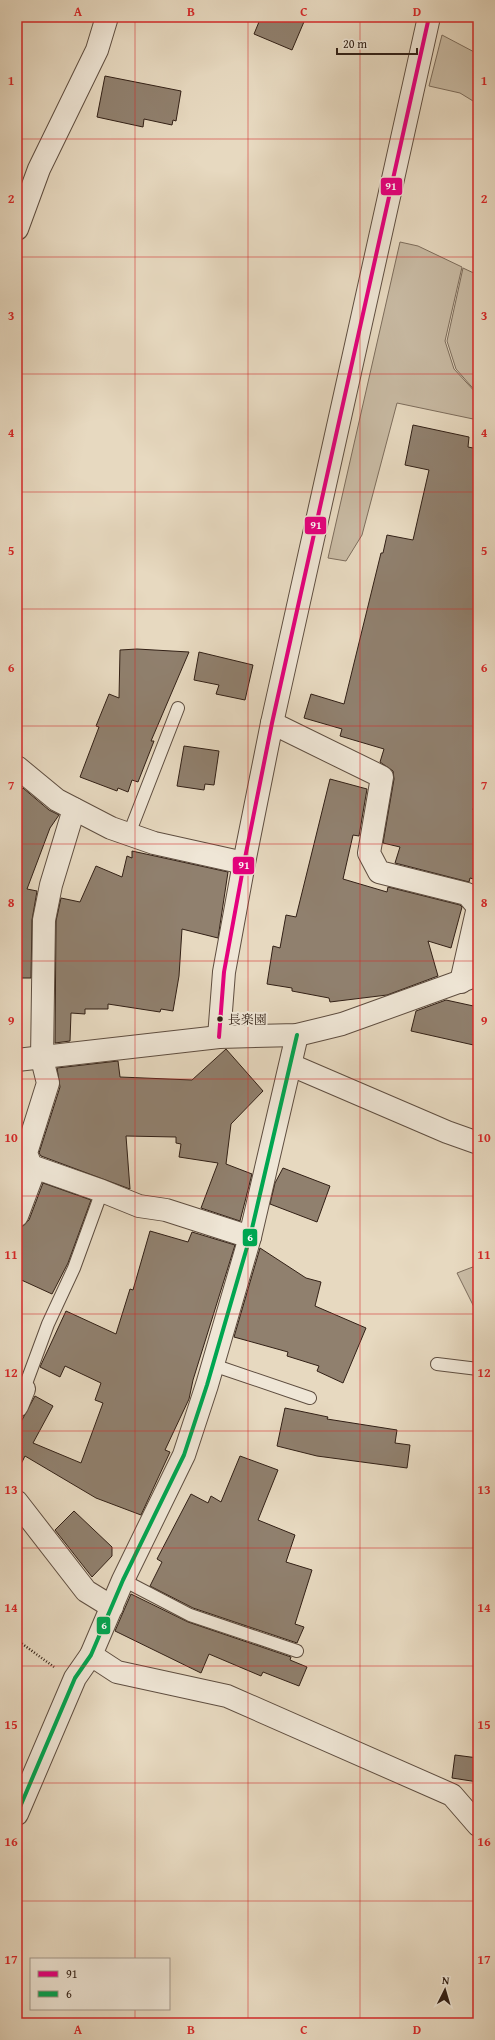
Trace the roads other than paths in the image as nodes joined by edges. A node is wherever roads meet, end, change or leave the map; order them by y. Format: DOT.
graph roads {
  1 [pos="107,17"];
  2 [pos="424,19"];
  3 [pos="17,229"];
  4 [pos="178,708"];
  5 [pos="272,723"];
  6 [pos="17,767"];
  7 [pos="74,809"];
  8 [pos="129,834"];
  9 [pos="244,862"];
  10 [pos="470,978"];
  11 [pos="297,1035"];
  12 [pos="219,1037"];
  13 [pos="42,1059"];
  14 [pos="17,1060"];
  15 [pos="291,1065"];
  16 [pos="478,1143"];
  17 [pos="36,1168"];
  18 [pos="102,1191"];
  19 [pos="17,1216"];
  20 [pos="250,1237"];
  21 [pos="437,1364"];
  22 [pos="213,1366"];
  23 [pos="478,1370"];
  24 [pos="21,1398"];
  25 [pos="310,1398"];
  26 [pos="17,1502"];
  27 [pos="123,1580"];
  28 [pos="112,1606"];
  29 [pos="297,1651"];
  30 [pos="91,1655"];
  31 [pos="17,1814"];
  32 [pos="478,1825"];
  1 -- 3 [label="street"];
  2 -- 5 [label="street"];
  4 -- 8 [label="lane"];
  5 -- 9 [label="street"];
  5 -- 10 [label="street"];
  6 -- 7 [label="street"];
  7 -- 8 [label="street"];
  7 -- 13 [label="street"];
  8 -- 9 [label="street"];
  9 -- 12 [label="street"];
  10 -- 11 [label="street"];
  11 -- 12 [label="street"];
  11 -- 15 [label="street"];
  12 -- 13 [label="street"];
  13 -- 14 [label="street"];
  13 -- 17 [label="street"];
  15 -- 16 [label="street"];
  15 -- 20 [label="street"];
  17 -- 18 [label="street"];
  17 -- 19 [label="street"];
  18 -- 20 [label="street"];
  18 -- 24 [label="lane"];
  20 -- 22 [label="street"];
  21 -- 23 [label="lane"];
  22 -- 25 [label="lane"];
  22 -- 27 [label="street"];
  26 -- 28 [label="street"];
  27 -- 28 [label="street"];
  27 -- 29 [label="lane"];
  28 -- 30 [label="street"];
  30 -- 31 [label="street"];
  30 -- 32 [label="street"];
}
